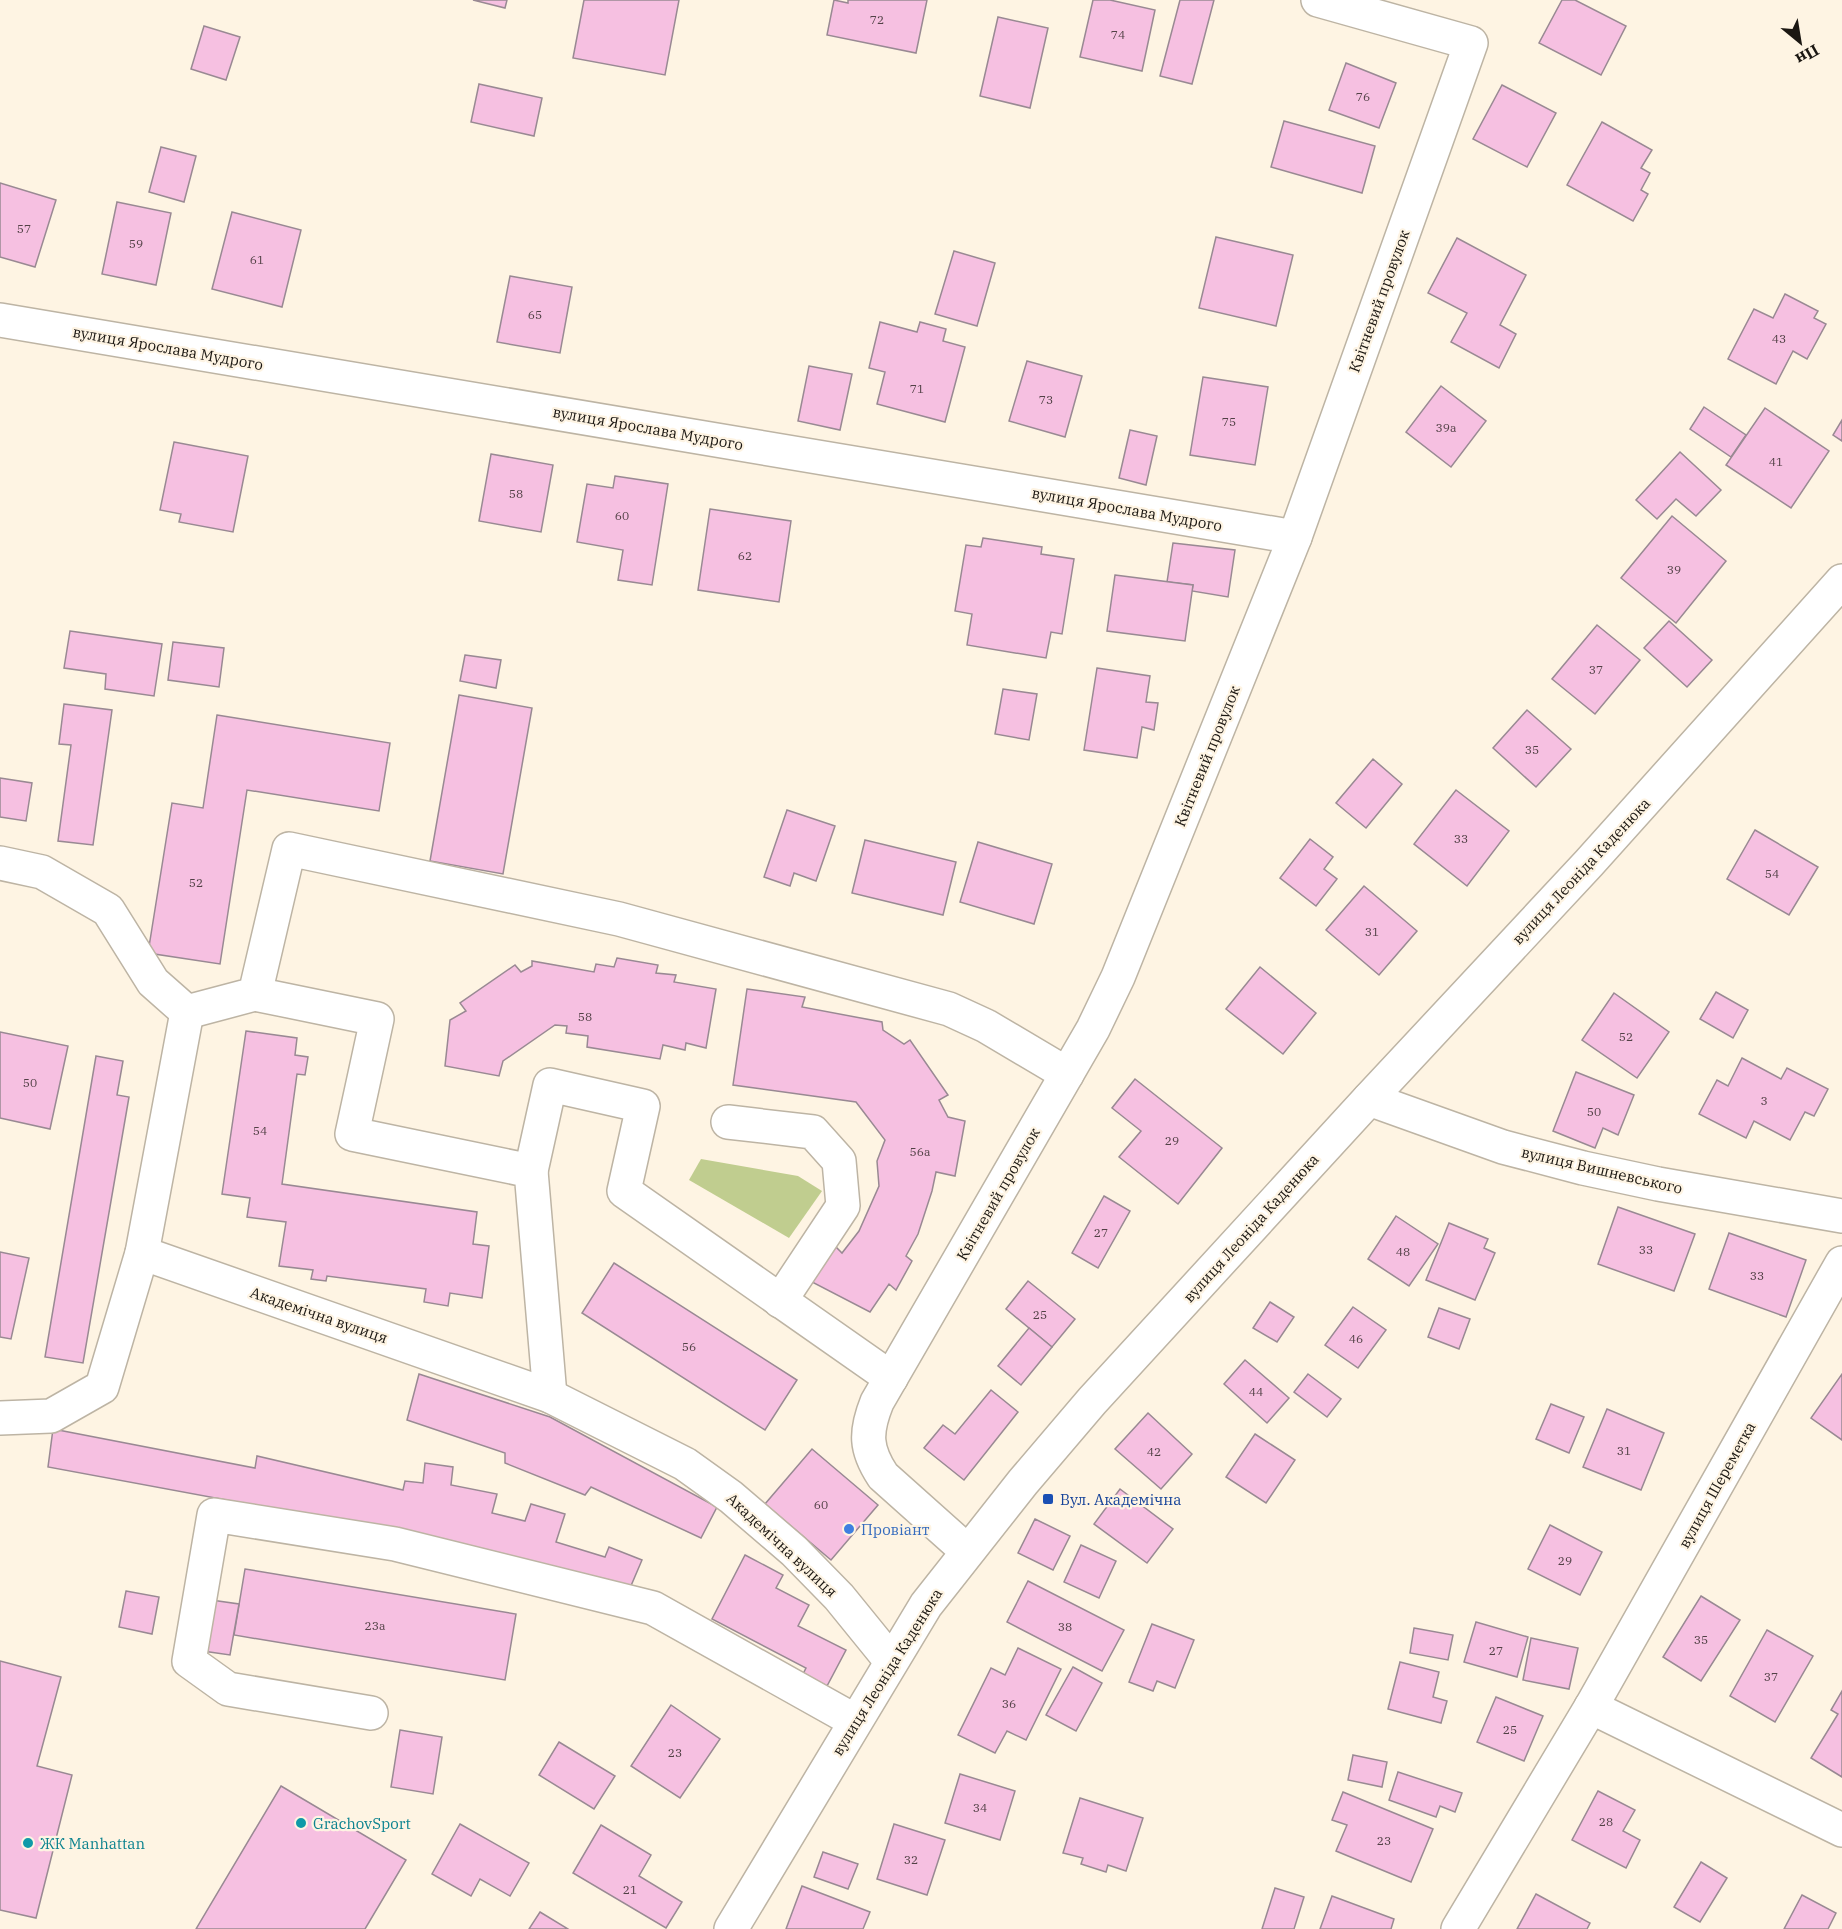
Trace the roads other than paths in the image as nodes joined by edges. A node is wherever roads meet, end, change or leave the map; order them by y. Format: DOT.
graph roads {
  1 [pos="1318,0"];
  2 [pos="0,320"];
  3 [pos="1295,537"];
  4 [pos="1842,581"];
  5 [pos="0,863"];
  6 [pos="255,994"];
  7 [pos="187,1012"];
  8 [pos="1067,1074"];
  9 [pos="1369,1099"];
  10 [pos="728,1122"];
  11 [pos="531,1171"];
  12 [pos="1842,1216"];
  13 [pos="142,1253"];
  14 [pos="1842,1263"];
  15 [pos="780,1301"];
  16 [pos="891,1378"];
  17 [pos="550,1396"];
  18 [pos="0,1418"];
  19 [pos="967,1551"];
  20 [pos="891,1661"];
  21 [pos="1591,1707"];
  22 [pos="371,1713"];
  23 [pos="855,1721"];
  24 [pos="1842,1830"];
  25 [pos="731,1929"];
  26 [pos="1458,1929"];
  1 -- 3 [label="street, Квітневий провулок"];
  2 -- 3 [label="street, вулиця Ярослава Мудрого"];
  3 -- 8 [label="street, Квітневий провулок"];
  4 -- 9 [label="street, вулиця Леоніда Каденюка"];
  5 -- 7 [label="street"];
  6 -- 7 [label="street"];
  6 -- 8 [label="street"];
  6 -- 11 [label="street"];
  7 -- 13 [label="street"];
  8 -- 16 [label="street, Квітневий провулок"];
  9 -- 12 [label="street, вулиця Вишневського"];
  9 -- 19 [label="street, вулиця Леоніда Каденюка"];
  10 -- 15 [label="street"];
  11 -- 15 [label="street"];
  11 -- 17 [label="street"];
  13 -- 17 [label="street, Академічна вулиця"];
  13 -- 18 [label="street"];
  14 -- 21 [label="street, вулиця Шереметка"];
  15 -- 16 [label="street"];
  16 -- 19 [label="street, Квітневий провулок"];
  17 -- 20 [label="street, Академічна вулиця"];
  19 -- 20 [label="street, вулиця Леоніда Каденюка"];
  20 -- 23 [label="street, вулиця Леоніда Каденюка"];
  21 -- 24 [label="street"];
  21 -- 26 [label="street, вулиця Шереметка"];
  22 -- 23 [label="street"];
  23 -- 25 [label="street, вулиця Леоніда Каденюка"];
}
